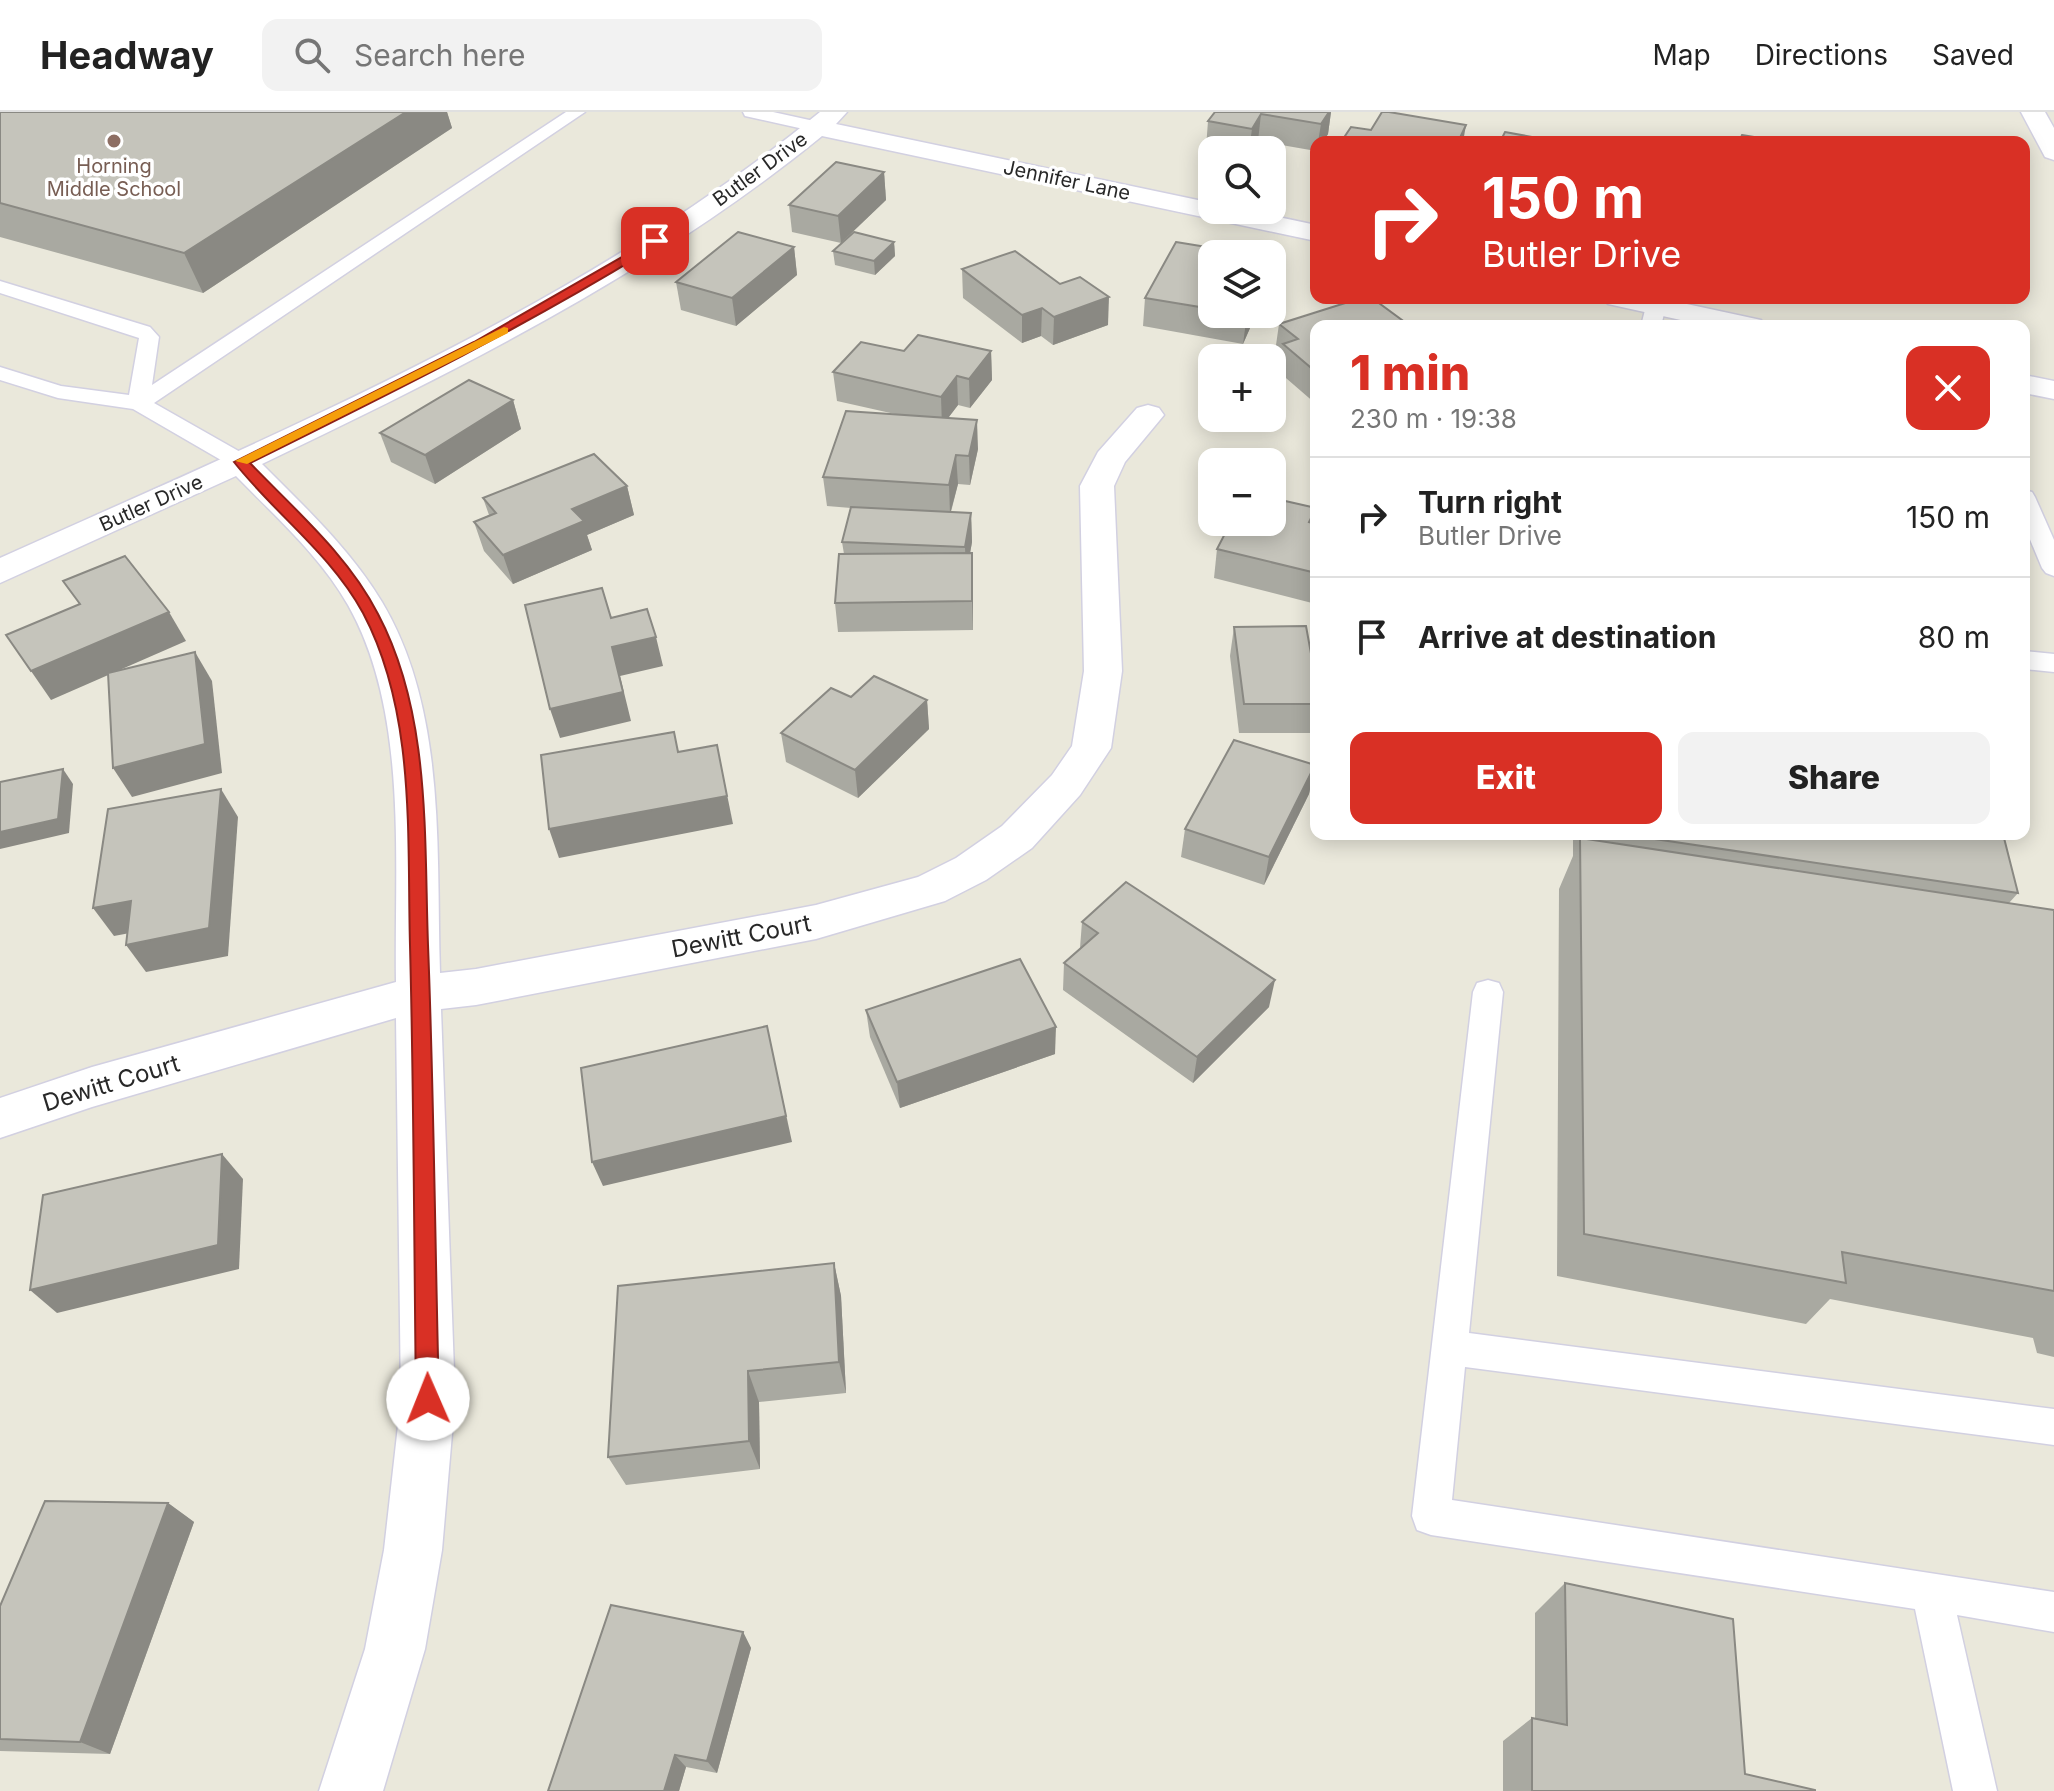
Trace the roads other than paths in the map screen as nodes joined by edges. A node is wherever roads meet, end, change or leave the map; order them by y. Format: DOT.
graph roads {
  1 [pos="577,112"];
  2 [pos="751,112"];
  3 [pos="2033,112"];
  4 [pos="826,119"];
  5 [pos="2054,152"];
  6 [pos="1310,232"];
  7 [pos="0,287"];
  8 [pos="1630,304"];
  9 [pos="1654,316"];
  10 [pos="1692,320"];
  11 [pos="0,373"];
  12 [pos="2030,385"];
  13 [pos="2054,390"];
  14 [pos="139,403"];
  15 [pos="1148,415"];
  16 [pos="241,462"];
  17 [pos="2030,511"];
  18 [pos="2054,568"];
  19 [pos="0,572"];
  20 [pos="2030,661"];
  21 [pos="2054,663"];
  22 [pos="1488,992"];
  23 [pos="421,993"];
  24 [pos="0,1118"];
  25 [pos="1449,1348"];
  26 [pos="2054,1427"];
  27 [pos="1931,1591"];
  28 [pos="2054,1612"];
  29 [pos="351,1791"];
  30 [pos="1975,1791"];
  1 -- 14 [label="lane"];
  2 -- 4 [label="lane"];
  3 -- 5 [label="street"];
  4 -- 6 [label="street, Jennifer Lane"];
  4 -- 16 [label="street, Butler Drive"];
  7 -- 14 [label="lane"];
  8 -- 9 [label="street"];
  9 -- 10 [label="street"];
  11 -- 14 [label="lane"];
  12 -- 13 [label="street"];
  14 -- 16 [label="lane"];
  15 -- 23 [label="street, Dewitt Court"];
  16 -- 19 [label="street, Butler Drive"];
  16 -- 23 [label="street"];
  17 -- 18 [label="lane"];
  20 -- 21 [label="lane"];
  22 -- 25 [label="lane"];
  23 -- 24 [label="street, Dewitt Court"];
  23 -- 29 [label="street"];
  25 -- 26 [label="lane"];
  25 -- 27 [label="lane"];
  27 -- 28 [label="lane"];
  27 -- 30 [label="lane"];
}
